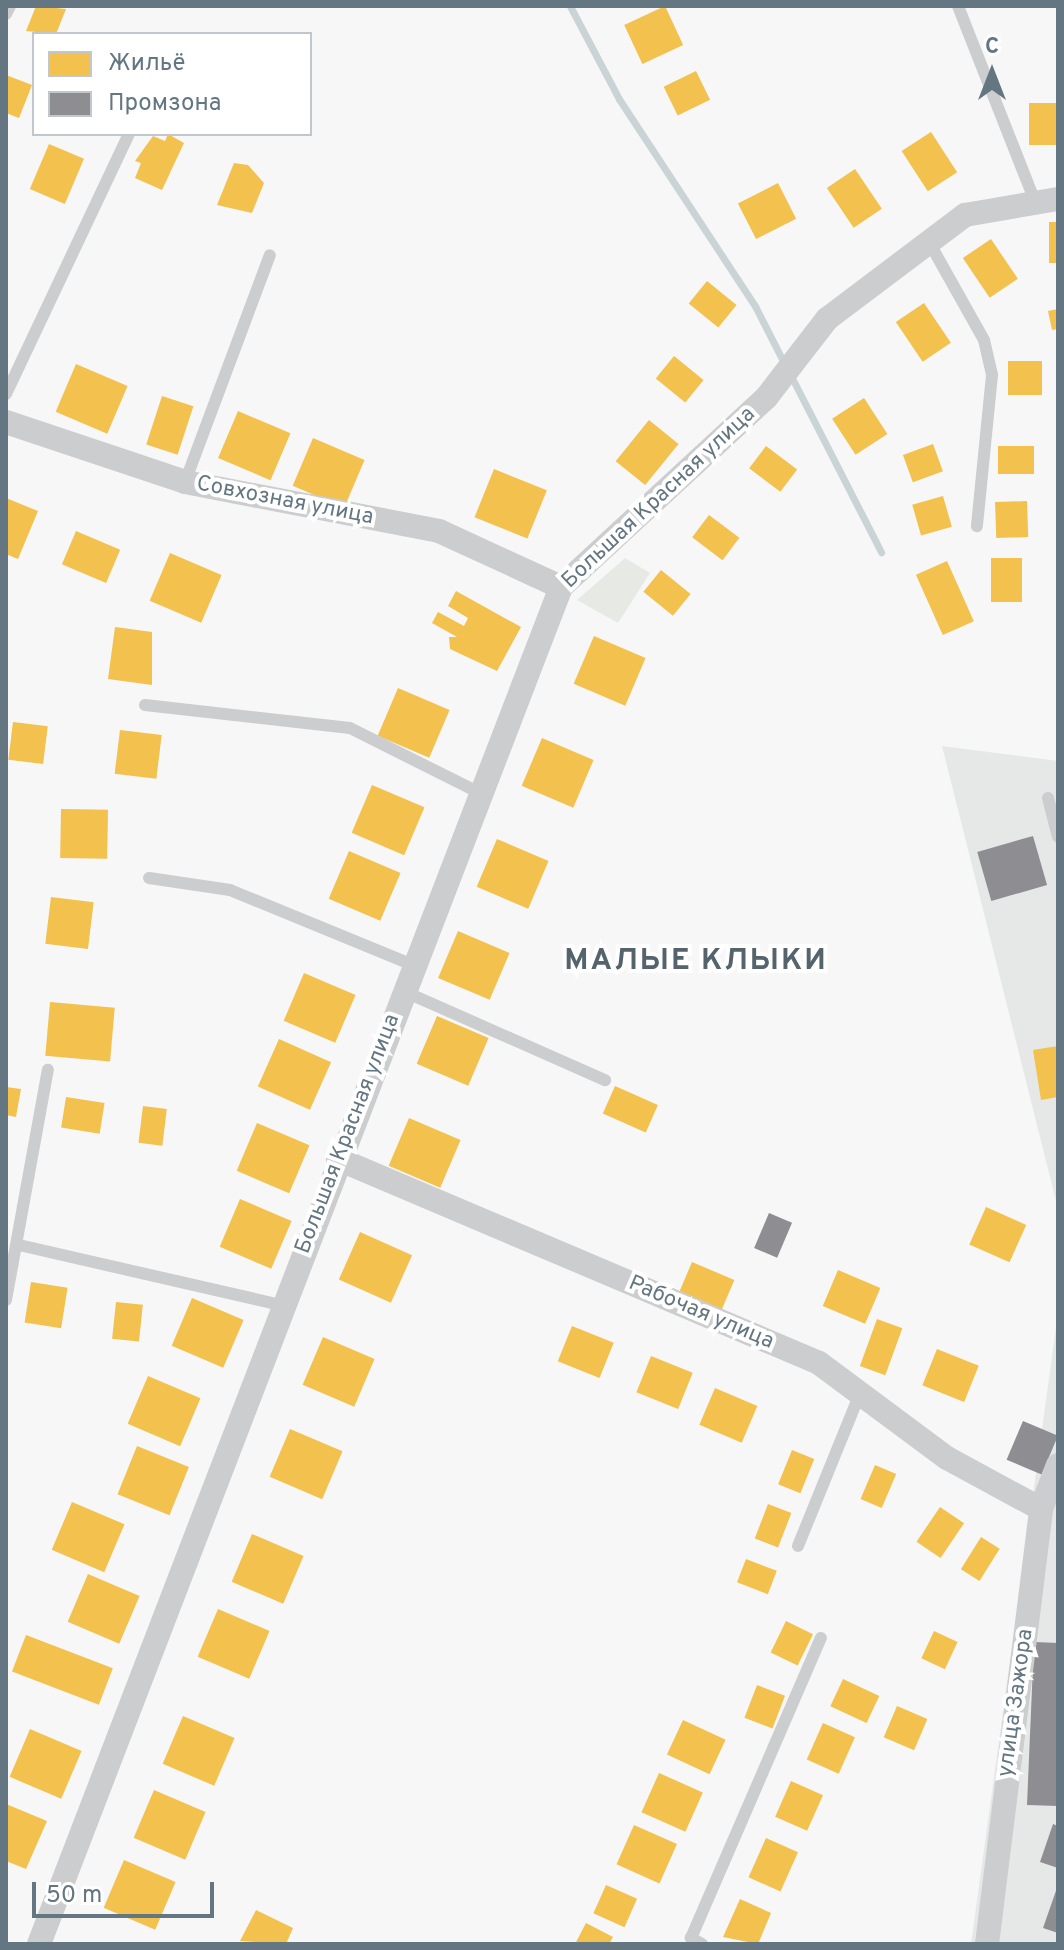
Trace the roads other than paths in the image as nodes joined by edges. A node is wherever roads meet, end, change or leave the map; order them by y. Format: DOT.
graph roads {
  1 [pos="10,6"];
  2 [pos="958,6"];
  3 [pos="6,14"];
  4 [pos="128,136"];
  5 [pos="1047,200"];
  6 [pos="929,242"];
  7 [pos="270,255"];
  8 [pos="6,394"];
  9 [pos="6,422"];
  10 [pos="185,482"];
  11 [pos="977,526"];
  12 [pos="561,587"];
  13 [pos="145,705"];
  14 [pos="480,793"];
  15 [pos="1048,798"];
  16 [pos="1058,837"];
  17 [pos="149,878"];
  18 [pos="413,965"];
  19 [pos="403,991"];
  20 [pos="48,1070"];
  21 [pos="605,1080"];
  22 [pos="338,1159"];
  23 [pos="19,1245"];
  24 [pos="6,1300"];
  25 [pos="282,1305"];
  26 [pos="858,1398"];
  27 [pos="1058,1465"];
  28 [pos="1041,1509"];
  29 [pos="798,1546"];
  30 [pos="821,1638"];
  31 [pos="39,1944"];
  32 [pos="702,1944"];
  33 [pos="987,1944"];
  1 -- 3 [label="lane"];
  2 -- 5 [label="lane"];
  4 -- 8 [label="lane"];
  5 -- 6 [label="street"];
  6 -- 11 [label="lane"];
  6 -- 12 [label="street, Большая Красная улица"];
  7 -- 10 [label="lane"];
  9 -- 10 [label="street, Совхозная улица"];
  10 -- 12 [label="street, Совхозная улица"];
  12 -- 14 [label="street, Большая Красная улица"];
  13 -- 14 [label="lane"];
  14 -- 18 [label="street, Большая Красная улица"];
  15 -- 16 [label="lane"];
  17 -- 18 [label="lane"];
  18 -- 19 [label="street, Большая Красная улица"];
  19 -- 21 [label="lane"];
  19 -- 22 [label="street, Большая Красная улица"];
  20 -- 23 [label="lane"];
  22 -- 25 [label="street, Большая Красная улица"];
  22 -- 26 [label="street, Рабочая улица"];
  23 -- 24 [label="lane"];
  23 -- 25 [label="lane"];
  25 -- 31 [label="street, Большая Красная улица"];
  26 -- 28 [label="street, Рабочая улица"];
  26 -- 29 [label="lane"];
  27 -- 28 [label="street, улица Зажора"];
  28 -- 33 [label="street, улица Зажора"];
  30 -- 32 [label="lane"];
}
